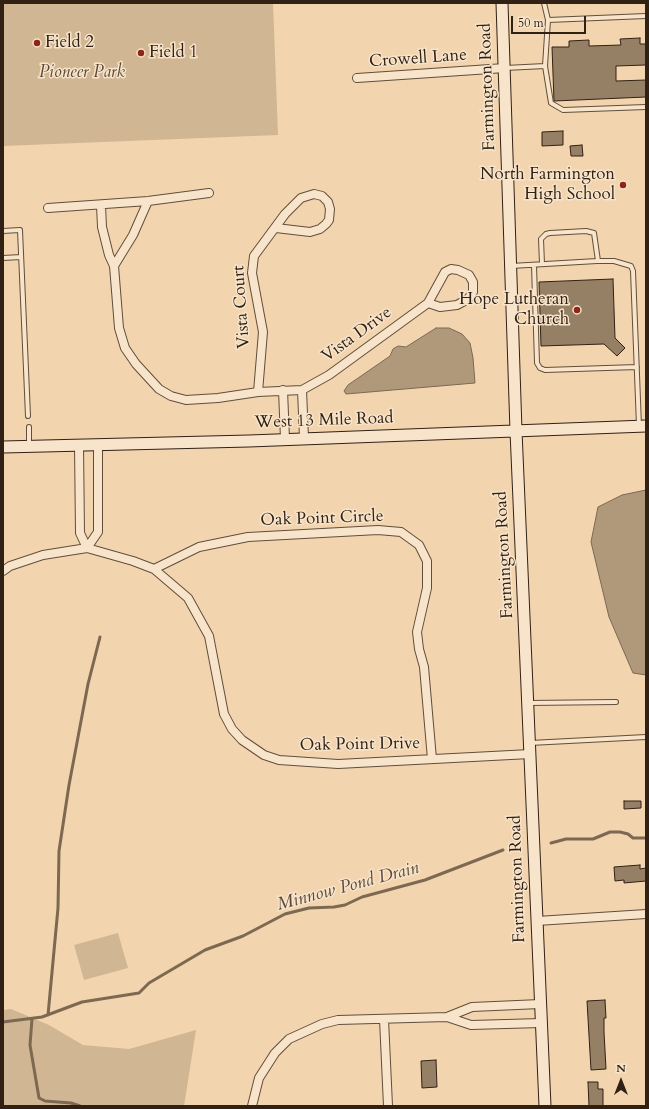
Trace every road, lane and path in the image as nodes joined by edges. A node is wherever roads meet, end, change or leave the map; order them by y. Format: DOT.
graph roads {
  1 [pos="502,3"];
  2 [pos="544,3"];
  3 [pos="646,16"];
  4 [pos="548,20"];
  5 [pos="545,66"];
  6 [pos="505,68"];
  7 [pos="357,78"];
  8 [pos="646,107"];
  9 [pos="209,193"];
  10 [pos="148,201"];
  11 [pos="101,205"];
  12 [pos="48,208"];
  13 [pos="276,228"];
  14 [pos="3,231"];
  15 [pos="21,257"];
  16 [pos="3,258"];
  17 [pos="598,261"];
  18 [pos="542,264"];
  19 [pos="534,265"];
  20 [pos="114,266"];
  21 [pos="511,266"];
  22 [pos="428,303"];
  23 [pos="637,368"];
  24 [pos="283,390"];
  25 [pos="302,390"];
  26 [pos="258,392"];
  27 [pos="28,416"];
  28 [pos="642,426"];
  29 [pos="29,427"];
  30 [pos="516,431"];
  31 [pos="304,438"];
  32 [pos="285,439"];
  33 [pos="79,445"];
  34 [pos="98,445"];
  35 [pos="29,446"];
  36 [pos="3,447"];
  37 [pos="87,548"];
  38 [pos="154,569"];
  39 [pos="3,571"];
  40 [pos="616,702"];
  41 [pos="528,704"];
  42 [pos="646,738"];
  43 [pos="530,748"];
  44 [pos="432,759"];
  45 [pos="646,914"];
  46 [pos="537,921"];
  47 [pos="540,1004"];
  48 [pos="448,1017"];
  49 [pos="384,1019"];
  50 [pos="541,1023"];
  51 [pos="252,1106"];
  52 [pos="388,1106"];
  53 [pos="544,1106"];
  1 -- 6 [label="street, Farmington Road"];
  2 -- 4 [label="lane"];
  3 -- 4 [label="lane"];
  4 -- 5 [label="lane"];
  5 -- 6 [label="lane"];
  5 -- 8 [label="lane"];
  6 -- 7 [label="street, Crowell Lane"];
  6 -- 21 [label="street, Farmington Road"];
  9 -- 10 [label="street"];
  10 -- 11 [label="street"];
  10 -- 20 [label="street"];
  11 -- 12 [label="street"];
  11 -- 20 [label="street, Vista Drive"];
  13 -- 13 [label="street, Vista Court"];
  13 -- 26 [label="street, Vista Court"];
  14 -- 15 [label="lane"];
  15 -- 16 [label="lane"];
  15 -- 27 [label="lane"];
  17 -- 18 [label="lane"];
  17 -- 18 [label="lane"];
  17 -- 23 [label="lane"];
  18 -- 19 [label="lane"];
  19 -- 21 [label="lane"];
  19 -- 23 [label="lane"];
  20 -- 26 [label="street, Vista Drive"];
  21 -- 30 [label="street, Farmington Road"];
  22 -- 22 [label="street, Vista Drive"];
  22 -- 25 [label="street, Vista Drive"];
  23 -- 28 [label="lane"];
  24 -- 25 [label="street, Vista Drive"];
  24 -- 26 [label="street, Vista Drive"];
  24 -- 32 [label="street"];
  25 -- 31 [label="street"];
  28 -- 30 [label="street, West 13 Mile Road"];
  29 -- 35 [label="lane"];
  30 -- 31 [label="street, West 13 Mile Road"];
  30 -- 41 [label="street, Farmington Road"];
  31 -- 32 [label="street, West 13 Mile Road"];
  32 -- 34 [label="street, West 13 Mile Road"];
  33 -- 34 [label="street, West 13 Mile Road"];
  33 -- 35 [label="street, West 13 Mile Road"];
  33 -- 37 [label="street"];
  34 -- 37 [label="street"];
  35 -- 36 [label="street, West 13 Mile Road"];
  37 -- 38 [label="street, Oak Point Drive"];
  37 -- 39 [label="street, Oak Point Drive"];
  38 -- 44 [label="street, Oak Point Drive"];
  38 -- 44 [label="street, Oak Point Circle"];
  40 -- 41 [label="lane"];
  41 -- 43 [label="street, Farmington Road"];
  42 -- 43 [label="lane"];
  43 -- 44 [label="street, Oak Point Drive"];
  43 -- 46 [label="street, Farmington Road"];
  45 -- 46 [label="street"];
  46 -- 47 [label="street, Farmington Road"];
  47 -- 48 [label="street"];
  47 -- 50 [label="street, Farmington Road"];
  48 -- 49 [label="street"];
  48 -- 50 [label="street"];
  49 -- 51 [label="street"];
  49 -- 52 [label="street"];
  50 -- 53 [label="street, Farmington Road"];
}
